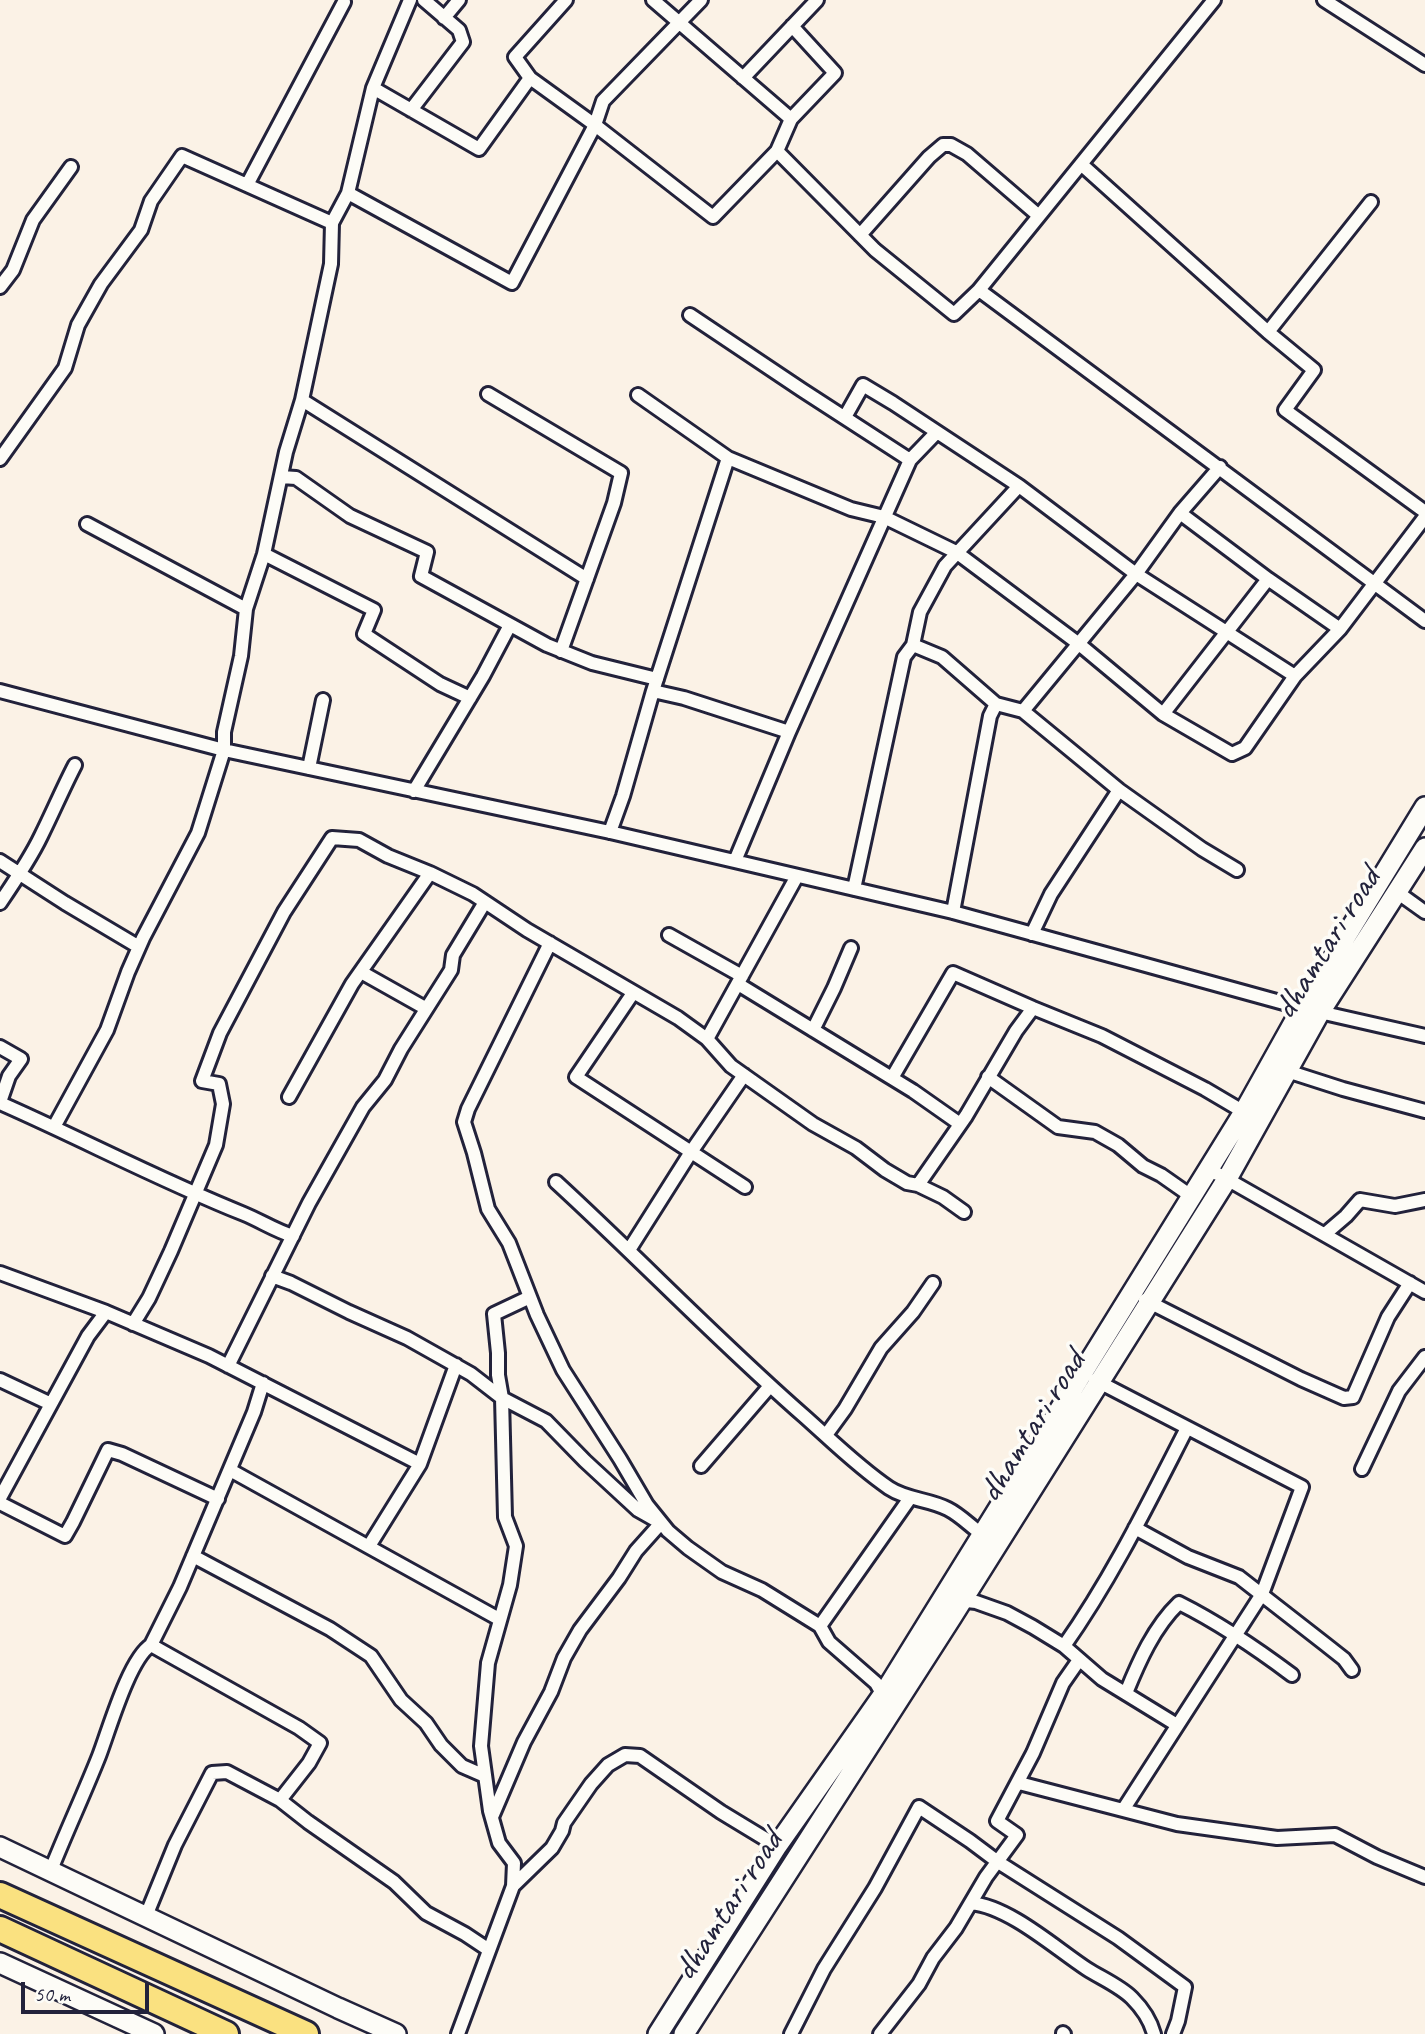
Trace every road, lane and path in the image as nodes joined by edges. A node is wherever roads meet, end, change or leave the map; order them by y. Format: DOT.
graph roads {
  1 [pos="410,0"];
  2 [pos="424,0"];
  3 [pos="459,0"];
  4 [pos="566,0"];
  5 [pos="653,0"];
  6 [pos="701,0"];
  7 [pos="817,0"];
  8 [pos="1214,0"];
  9 [pos="1324,0"];
  10 [pos="344,2"];
  11 [pos="444,18"];
  12 [pos="678,23"];
  13 [pos="792,26"];
  14 [pos="1425,65"];
  15 [pos="530,78"];
  16 [pos="743,78"];
  17 [pos="373,88"];
  18 [pos="411,110"];
  19 [pos="790,119"];
  20 [pos="595,125"];
  21 [pos="777,151"];
  22 [pos="1081,164"];
  23 [pos="71,167"];
  24 [pos="247,185"];
  25 [pos="348,193"];
  26 [pos="1371,202"];
  27 [pos="1039,216"];
  28 [pos="332,223"];
  29 [pos="860,235"];
  30 [pos="0,287"];
  31 [pos="979,290"];
  32 [pos="690,314"];
  33 [pos="1268,332"];
  34 [pos="488,394"];
  35 [pos="638,395"];
  36 [pos="302,400"];
  37 [pos="845,417"];
  38 [pos="936,433"];
  39 [pos="1,454"];
  40 [pos="728,458"];
  41 [pos="910,460"];
  42 [pos="1220,467"];
  43 [pos="281,477"];
  44 [pos="1019,486"];
  45 [pos="1180,513"];
  46 [pos="1425,515"];
  47 [pos="884,517"];
  48 [pos="87,524"];
  49 [pos="956,552"];
  50 [pos="264,554"];
  51 [pos="1136,574"];
  52 [pos="587,579"];
  53 [pos="1268,579"];
  54 [pos="1376,584"];
  55 [pos="246,609"];
  56 [pos="1425,621"];
  57 [pos="510,625"];
  58 [pos="1340,629"];
  59 [pos="1227,633"];
  60 [pos="1079,644"];
  61 [pos="913,645"];
  62 [pos="561,651"];
  63 [pos="1295,676"];
  64 [pos="655,685"];
  65 [pos="0,691"];
  66 [pos="470,698"];
  67 [pos="323,700"];
  68 [pos="996,704"];
  69 [pos="1023,711"];
  70 [pos="1163,714"];
  71 [pos="789,732"];
  72 [pos="224,750"];
  73 [pos="75,765"];
  74 [pos="309,768"];
  75 [pos="1119,790"];
  76 [pos="414,791"];
  77 [pos="1425,807"];
  78 [pos="610,832"];
  79 [pos="1425,848"];
  80 [pos="0,861"];
  81 [pos="735,861"];
  82 [pos="1237,870"];
  83 [pos="429,873"];
  84 [pos="20,874"];
  85 [pos="797,876"];
  86 [pos="854,889"];
  87 [pos="1397,892"];
  88 [pos="485,902"];
  89 [pos="0,903"];
  90 [pos="953,912"];
  91 [pos="1425,912"];
  92 [pos="1032,934"];
  93 [pos="669,935"];
  94 [pos="550,943"];
  95 [pos="139,947"];
  96 [pos="850,948"];
  97 [pos="361,972"];
  98 [pos="740,980"];
  99 [pos="633,993"];
  100 [pos="425,1008"];
  101 [pos="1032,1008"];
  102 [pos="1311,1010"];
  103 [pos="813,1030"];
  104 [pos="1425,1036"];
  105 [pos="707,1039"];
  106 [pos="0,1047"];
  107 [pos="1287,1071"];
  108 [pos="744,1075"];
  109 [pos="988,1077"];
  110 [pos="892,1079"];
  111 [pos="289,1097"];
  112 [pos="0,1103"];
  113 [pos="1425,1111"];
  114 [pos="1244,1112"];
  115 [pos="960,1124"];
  116 [pos="54,1127"];
  117 [pos="691,1152"];
  118 [pos="1208,1171"];
  119 [pos="1227,1179"];
  120 [pos="556,1182"];
  121 [pos="918,1185"];
  122 [pos="744,1187"];
  123 [pos="195,1195"];
  124 [pos="1191,1196"];
  125 [pos="1425,1200"];
  126 [pos="964,1212"];
  127 [pos="1325,1234"];
  128 [pos="293,1236"];
  129 [pos="629,1250"];
  130 [pos="0,1273"];
  131 [pos="272,1276"];
  132 [pos="933,1283"];
  133 [pos="1410,1283"];
  134 [pos="1425,1292"];
  135 [pos="1132,1293"];
  136 [pos="530,1297"];
  137 [pos="1150,1303"];
  138 [pos="106,1312"];
  139 [pos="133,1324"];
  140 [pos="1425,1357"];
  141 [pos="456,1365"];
  142 [pos="228,1366"];
  143 [pos="1090,1378"];
  144 [pos="0,1380"];
  145 [pos="263,1383"];
  146 [pos="770,1386"];
  147 [pos="502,1398"];
  148 [pos="51,1404"];
  149 [pos="1187,1428"];
  150 [pos="826,1435"];
  151 [pos="420,1464"];
  152 [pos="701,1466"];
  153 [pos="1362,1469"];
  154 [pos="230,1470"];
  155 [pos="910,1498"];
  156 [pos="218,1499"];
  157 [pos="0,1500"];
  158 [pos="661,1523"];
  159 [pos="1135,1528"];
  160 [pos="990,1539"];
  161 [pos="369,1545"];
  162 [pos="193,1556"];
  163 [pos="1262,1594"];
  164 [pos="952,1599"];
  165 [pos="499,1619"];
  166 [pos="820,1626"];
  167 [pos="1235,1635"];
  168 [pos="151,1645"];
  169 [pos="1064,1646"];
  170 [pos="1079,1660"];
  171 [pos="1352,1670"];
  172 [pos="1292,1675"];
  173 [pos="1126,1692"];
  174 [pos="883,1695"];
  175 [pos="1177,1725"];
  176 [pos="485,1776"];
  177 [pos="1019,1783"];
  178 [pos="280,1800"];
  179 [pos="1123,1810"];
  180 [pos="492,1817"];
  181 [pos="777,1846"];
  182 [pos="0,1847"];
  183 [pos="998,1862"];
  184 [pos="51,1870"];
  185 [pos="1425,1877"];
  186 [pos="513,1886"];
  187 [pos="0,1895"];
  188 [pos="971,1903"];
  189 [pos="146,1916"];
  190 [pos="0,1929"];
  191 [pos="489,1950"];
  192 [pos="0,1964"];
  193 [pos="155,2034"];
  194 [pos="226,2034"];
  195 [pos="306,2034"];
  196 [pos="397,2034"];
  197 [pos="458,2034"];
  198 [pos="658,2034"];
  199 [pos="684,2034"];
  200 [pos="791,2034"];
  201 [pos="880,2034"];
  202 [pos="1154,2034"];
  203 [pos="1173,2034"];
  1 -- 17 [label="street"];
  2 -- 11 [label="street"];
  3 -- 11 [label="street"];
  4 -- 15 [label="street"];
  5 -- 12 [label="street"];
  6 -- 12 [label="street"];
  7 -- 13 [label="street"];
  8 -- 22 [label="street"];
  9 -- 14 [label="street"];
  10 -- 24 [label="street"];
  11 -- 18 [label="street"];
  12 -- 16 [label="street"];
  12 -- 20 [label="street"];
  13 -- 16 [label="street"];
  13 -- 19 [label="street"];
  15 -- 18 [label="street"];
  15 -- 20 [label="street"];
  16 -- 19 [label="street"];
  17 -- 18 [label="street"];
  17 -- 25 [label="street"];
  19 -- 21 [label="street"];
  20 -- 21 [label="street"];
  20 -- 25 [label="street"];
  21 -- 29 [label="street"];
  22 -- 27 [label="street"];
  22 -- 33 [label="street"];
  23 -- 30 [label="street"];
  24 -- 28 [label="street"];
  24 -- 39 [label="street"];
  25 -- 28 [label="street"];
  26 -- 33 [label="street"];
  27 -- 29 [label="street"];
  27 -- 31 [label="street"];
  28 -- 36 [label="street"];
  29 -- 31 [label="street"];
  31 -- 42 [label="street"];
  32 -- 37 [label="street"];
  33 -- 46 [label="street"];
  34 -- 52 [label="street"];
  35 -- 40 [label="street"];
  36 -- 43 [label="street"];
  36 -- 52 [label="street"];
  37 -- 38 [label="street"];
  37 -- 41 [label="street"];
  38 -- 41 [label="street"];
  38 -- 44 [label="street"];
  40 -- 47 [label="street"];
  40 -- 64 [label="street"];
  41 -- 47 [label="street"];
  42 -- 45 [label="street"];
  42 -- 54 [label="street"];
  43 -- 50 [label="street"];
  43 -- 57 [label="street"];
  44 -- 49 [label="street"];
  44 -- 51 [label="street"];
  45 -- 51 [label="street"];
  45 -- 53 [label="street"];
  46 -- 54 [label="street"];
  47 -- 49 [label="street"];
  47 -- 71 [label="street"];
  48 -- 55 [label="street"];
  49 -- 60 [label="street"];
  49 -- 61 [label="street"];
  50 -- 55 [label="street"];
  50 -- 66 [label="street"];
  51 -- 59 [label="street"];
  51 -- 60 [label="street"];
  52 -- 62 [label="street"];
  53 -- 58 [label="street"];
  53 -- 59 [label="street"];
  54 -- 56 [label="street"];
  54 -- 58 [label="street"];
  55 -- 72 [label="street"];
  57 -- 62 [label="street"];
  57 -- 66 [label="street"];
  58 -- 63 [label="street"];
  59 -- 63 [label="street"];
  59 -- 70 [label="street"];
  60 -- 69 [label="street"];
  60 -- 70 [label="street"];
  61 -- 68 [label="street"];
  61 -- 86 [label="street"];
  62 -- 64 [label="street"];
  63 -- 70 [label="street"];
  64 -- 71 [label="street"];
  64 -- 78 [label="street"];
  65 -- 72 [label="street"];
  66 -- 76 [label="street"];
  67 -- 74 [label="street"];
  68 -- 69 [label="street"];
  68 -- 90 [label="street"];
  69 -- 75 [label="street"];
  71 -- 81 [label="street"];
  72 -- 74 [label="street"];
  72 -- 95 [label="street"];
  73 -- 84 [label="street"];
  74 -- 76 [label="street"];
  75 -- 82 [label="street"];
  75 -- 92 [label="street"];
  76 -- 78 [label="street"];
  77 -- 102 [label="main road"];
  78 -- 81 [label="street"];
  79 -- 87 [label="main road, dhamtari road"];
  80 -- 84 [label="street"];
  81 -- 85 [label="street"];
  83 -- 88 [label="street"];
  83 -- 97 [label="street"];
  83 -- 123 [label="street"];
  84 -- 89 [label="street"];
  84 -- 95 [label="street"];
  85 -- 86 [label="street"];
  85 -- 98 [label="street"];
  86 -- 90 [label="street"];
  87 -- 91 [label="street"];
  87 -- 102 [label="main road, dhamtari road"];
  88 -- 94 [label="street"];
  88 -- 100 [label="street"];
  90 -- 92 [label="street"];
  92 -- 102 [label="street"];
  93 -- 98 [label="street"];
  94 -- 99 [label="street"];
  94 -- 136 [label="street"];
  95 -- 116 [label="street"];
  96 -- 103 [label="street"];
  97 -- 100 [label="street"];
  97 -- 111 [label="street"];
  98 -- 103 [label="street"];
  98 -- 105 [label="street"];
  99 -- 105 [label="street"];
  99 -- 117 [label="street"];
  100 -- 128 [label="street"];
  101 -- 109 [label="street"];
  101 -- 110 [label="street"];
  101 -- 114 [label="street"];
  102 -- 104 [label="street"];
  102 -- 107 [label="main road, dhamtari road"];
  102 -- 114 [label="main road"];
  103 -- 110 [label="street"];
  105 -- 108 [label="street"];
  106 -- 112 [label="street"];
  107 -- 113 [label="street"];
  107 -- 119 [label="main road, dhamtari road"];
  108 -- 117 [label="street"];
  108 -- 121 [label="street"];
  109 -- 115 [label="street"];
  109 -- 124 [label="street"];
  110 -- 115 [label="street"];
  112 -- 116 [label="street"];
  114 -- 118 [label="main road"];
  115 -- 121 [label="street"];
  116 -- 123 [label="street"];
  117 -- 122 [label="street"];
  117 -- 129 [label="street"];
  118 -- 119 [label="street"];
  118 -- 124 [label="main road"];
  119 -- 127 [label="street"];
  119 -- 137 [label="main road, dhamtari road"];
  120 -- 129 [label="street"];
  121 -- 126 [label="street"];
  123 -- 128 [label="street"];
  123 -- 139 [label="street"];
  124 -- 135 [label="main road"];
  125 -- 127 [label="street"];
  127 -- 133 [label="street"];
  128 -- 131 [label="street"];
  129 -- 146 [label="street"];
  130 -- 138 [label="street"];
  131 -- 141 [label="street"];
  131 -- 142 [label="street"];
  132 -- 150 [label="street"];
  133 -- 134 [label="street"];
  133 -- 137 [label="street"];
  135 -- 137 [label="street"];
  135 -- 143 [label="main road"];
  136 -- 147 [label="street"];
  136 -- 158 [label="street"];
  137 -- 143 [label="main road, dhamtari road"];
  138 -- 139 [label="street"];
  138 -- 148 [label="street"];
  139 -- 142 [label="street"];
  140 -- 153 [label="street"];
  141 -- 147 [label="street"];
  141 -- 151 [label="street"];
  142 -- 145 [label="street"];
  143 -- 149 [label="street"];
  143 -- 160 [label="main road"];
  144 -- 148 [label="street"];
  145 -- 151 [label="street"];
  145 -- 154 [label="street"];
  146 -- 150 [label="street"];
  146 -- 152 [label="street"];
  147 -- 158 [label="street"];
  147 -- 165 [label="street"];
  148 -- 157 [label="street"];
  149 -- 159 [label="street"];
  149 -- 163 [label="street"];
  150 -- 155 [label="street"];
  151 -- 161 [label="street"];
  154 -- 156 [label="street"];
  154 -- 161 [label="street"];
  155 -- 160 [label="street"];
  155 -- 166 [label="street"];
  156 -- 157 [label="street"];
  156 -- 162 [label="street"];
  158 -- 166 [label="street"];
  158 -- 180 [label="street"];
  159 -- 163 [label="street"];
  159 -- 169 [label="street"];
  160 -- 164 [label="main road"];
  161 -- 165 [label="street"];
  162 -- 168 [label="street"];
  162 -- 176 [label="street"];
  163 -- 167 [label="street"];
  163 -- 171 [label="street"];
  164 -- 169 [label="street"];
  164 -- 174 [label="main road"];
  164 -- 199 [label="main road, dhamtari road"];
  165 -- 176 [label="street"];
  166 -- 174 [label="street"];
  167 -- 172 [label="street"];
  167 -- 173 [label="street"];
  167 -- 175 [label="street"];
  168 -- 178 [label="street"];
  168 -- 184 [label="street"];
  169 -- 170 [label="street"];
  170 -- 173 [label="street"];
  170 -- 177 [label="street"];
  173 -- 175 [label="street"];
  174 -- 181 [label="main road"];
  175 -- 179 [label="street"];
  176 -- 180 [label="street"];
  177 -- 179 [label="street"];
  177 -- 183 [label="street"];
  178 -- 189 [label="street"];
  178 -- 191 [label="street"];
  179 -- 185 [label="street"];
  180 -- 186 [label="street"];
  181 -- 186 [label="street"];
  181 -- 198 [label="main road"];
  182 -- 184 [label="main road"];
  183 -- 188 [label="street"];
  183 -- 200 [label="street"];
  183 -- 203 [label="street"];
  184 -- 189 [label="main road"];
  186 -- 191 [label="street"];
  187 -- 195 [label="highway"];
  188 -- 201 [label="street"];
  188 -- 202 [label="street"];
  189 -- 196 [label="main road"];
  190 -- 194 [label="highway"];
  191 -- 197 [label="street"];
  192 -- 193 [label="main road"];
}
